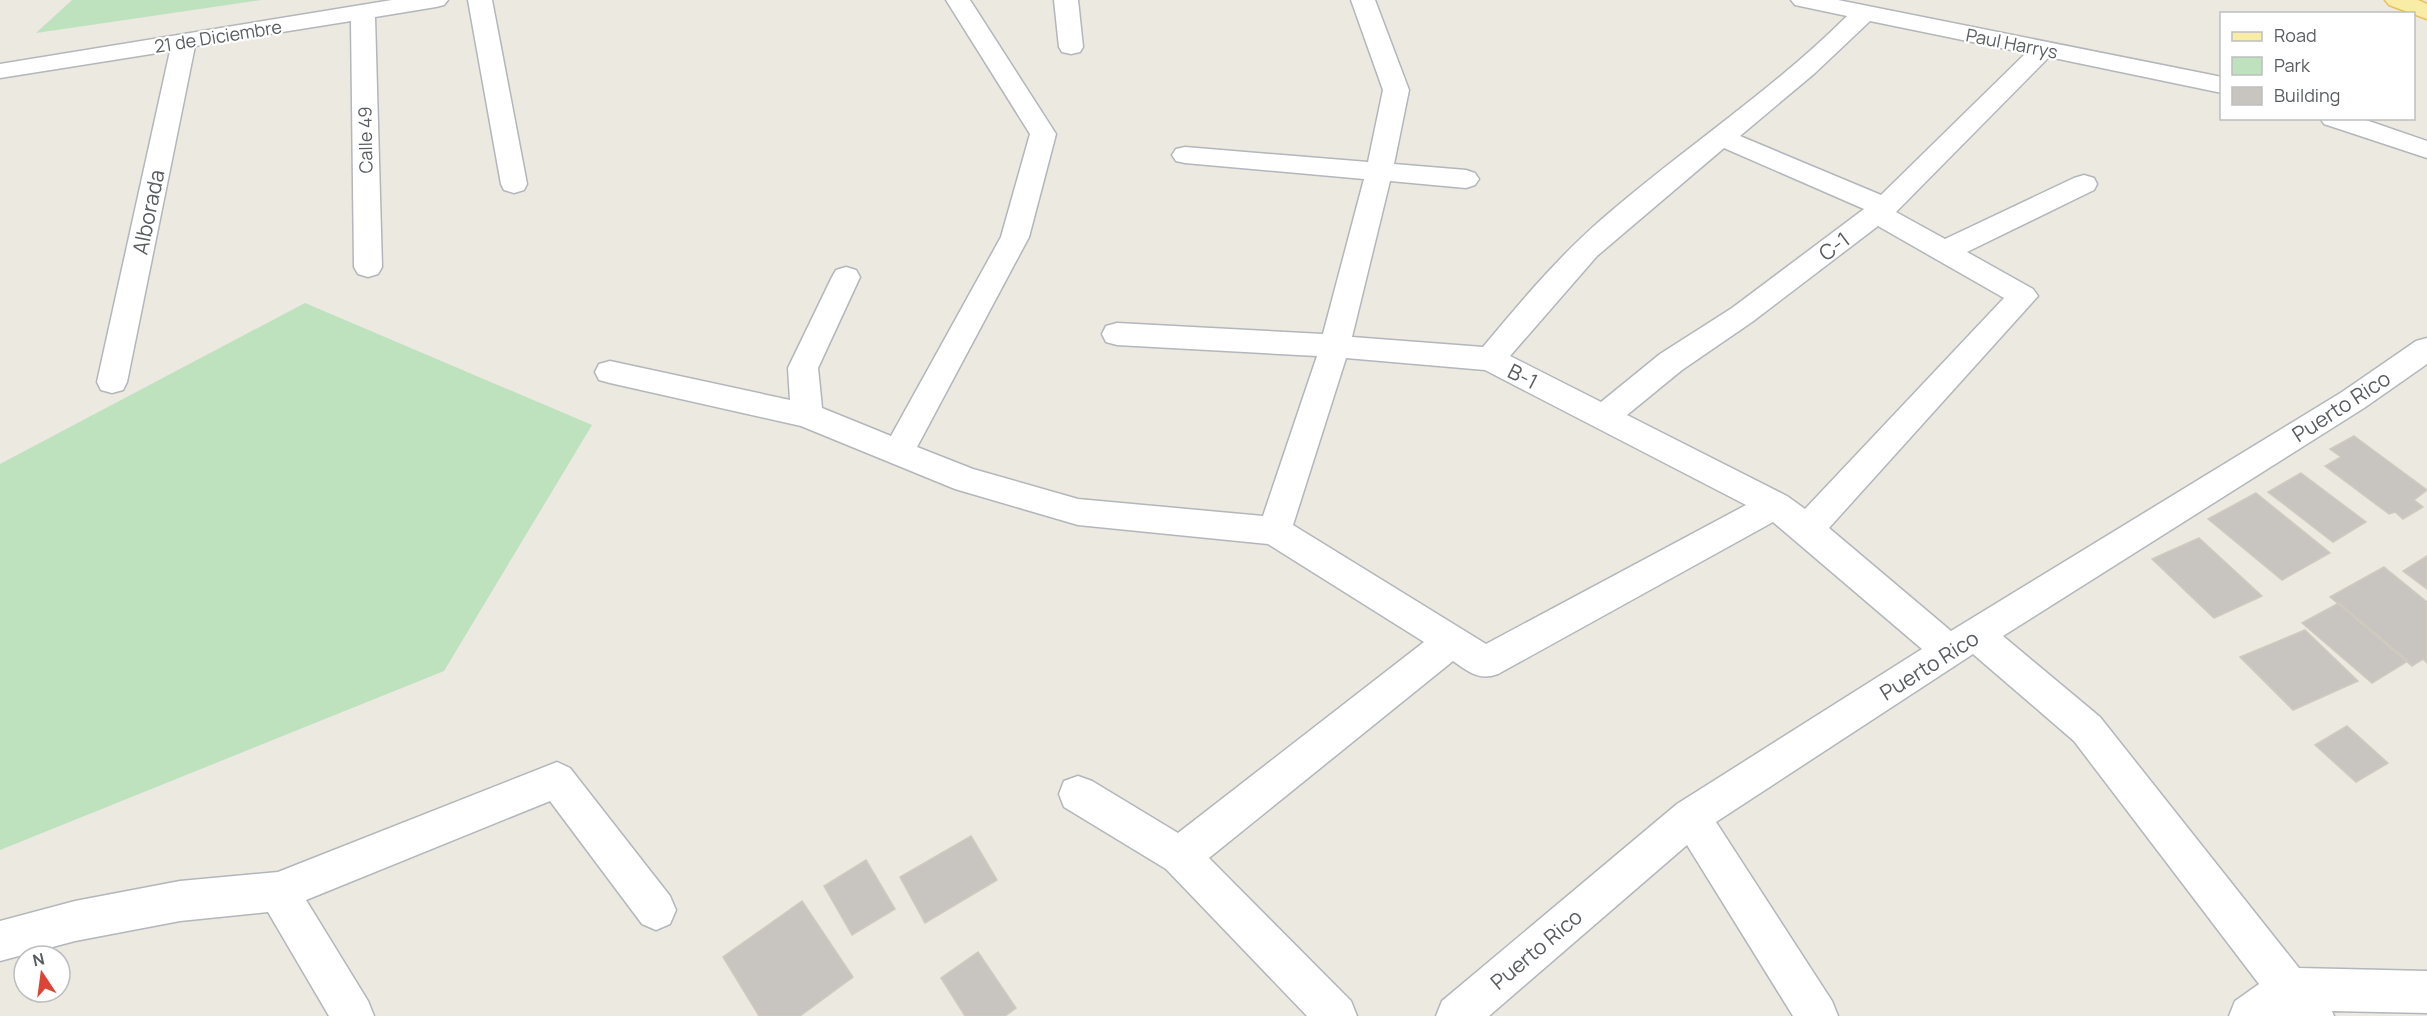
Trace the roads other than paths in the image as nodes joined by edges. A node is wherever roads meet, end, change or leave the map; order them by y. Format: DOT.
graph roads {
  1 [pos="436,0"];
  2 [pos="480,0"];
  3 [pos="958,0"];
  4 [pos="1066,0"];
  5 [pos="1363,0"];
  6 [pos="1803,0"];
  7 [pos="2397,0"];
  8 [pos="363,12"];
  9 [pos="2427,12"];
  10 [pos="1863,14"];
  11 [pos="184,42"];
  12 [pos="1071,47"];
  13 [pos="2043,50"];
  14 [pos="0,71"];
  15 [pos="2220,85"];
  16 [pos="2339,120"];
  17 [pos="1723,138"];
  18 [pos="2427,150"];
  19 [pos="1185,155"];
  20 [pos="1380,172"];
  21 [pos="1466,179"];
  22 [pos="514,184"];
  23 [pos="2084,184"];
  24 [pos="1881,210"];
  25 [pos="1944,251"];
  26 [pos="368,267"];
  27 [pos="846,277"];
  28 [pos="1117,334"];
  29 [pos="1335,346"];
  30 [pos="2427,349"];
  31 [pos="1490,359"];
  32 [pos="610,372"];
  33 [pos="112,382"];
  34 [pos="807,415"];
  35 [pos="1603,418"];
  36 [pos="898,453"];
  37 [pos="1774,505"];
  38 [pos="1807,529"];
  39 [pos="1275,531"];
  40 [pos="1452,641"];
  41 [pos="1963,644"];
  42 [pos="1078,794"];
  43 [pos="1690,817"];
  44 [pos="1180,856"];
  45 [pos="278,892"];
  46 [pos="656,910"];
  47 [pos="0,941"];
  48 [pos="2427,992"];
  49 [pos="2301,1002"];
  50 [pos="353,1016"];
  51 [pos="1336,1016"];
  52 [pos="1457,1016"];
  53 [pos="1817,1016"];
  54 [pos="2250,1016"];
  1 -- 8 [label="street, 21 de Diciembre"];
  2 -- 22 [label="street"];
  3 -- 36 [label="street"];
  4 -- 12 [label="street"];
  5 -- 20 [label="street"];
  6 -- 10 [label="street, Paul Harrys"];
  7 -- 9 [label="main road"];
  8 -- 11 [label="street, 21 de Diciembre"];
  8 -- 26 [label="street, Calle 49"];
  10 -- 13 [label="street, Paul Harrys"];
  10 -- 17 [label="street, B-1"];
  11 -- 14 [label="street, 21 de Diciembre"];
  11 -- 33 [label="street, Alborada"];
  13 -- 15 [label="street, Paul Harrys"];
  13 -- 24 [label="street, C-1"];
  16 -- 18 [label="street"];
  17 -- 24 [label="street"];
  17 -- 31 [label="street, B-1"];
  19 -- 20 [label="street"];
  20 -- 21 [label="street"];
  20 -- 29 [label="street"];
  23 -- 25 [label="street"];
  24 -- 25 [label="street"];
  24 -- 35 [label="street, C-1"];
  25 -- 38 [label="street"];
  27 -- 34 [label="street"];
  28 -- 29 [label="street"];
  29 -- 31 [label="street"];
  29 -- 39 [label="street"];
  30 -- 41 [label="street, Puerto Rico"];
  31 -- 35 [label="street, B-1"];
  32 -- 34 [label="street"];
  34 -- 36 [label="street"];
  35 -- 37 [label="street, B-1"];
  36 -- 39 [label="street"];
  37 -- 38 [label="street, B-1"];
  37 -- 40 [label="street"];
  38 -- 41 [label="street, B-1"];
  39 -- 40 [label="street"];
  40 -- 44 [label="street"];
  41 -- 43 [label="street, Puerto Rico"];
  41 -- 49 [label="street, B-1"];
  42 -- 44 [label="street"];
  43 -- 52 [label="street, Puerto Rico"];
  43 -- 53 [label="street"];
  44 -- 51 [label="street"];
  45 -- 46 [label="street"];
  45 -- 47 [label="street"];
  45 -- 50 [label="street"];
  48 -- 49 [label="street"];
  49 -- 54 [label="street"];
}
